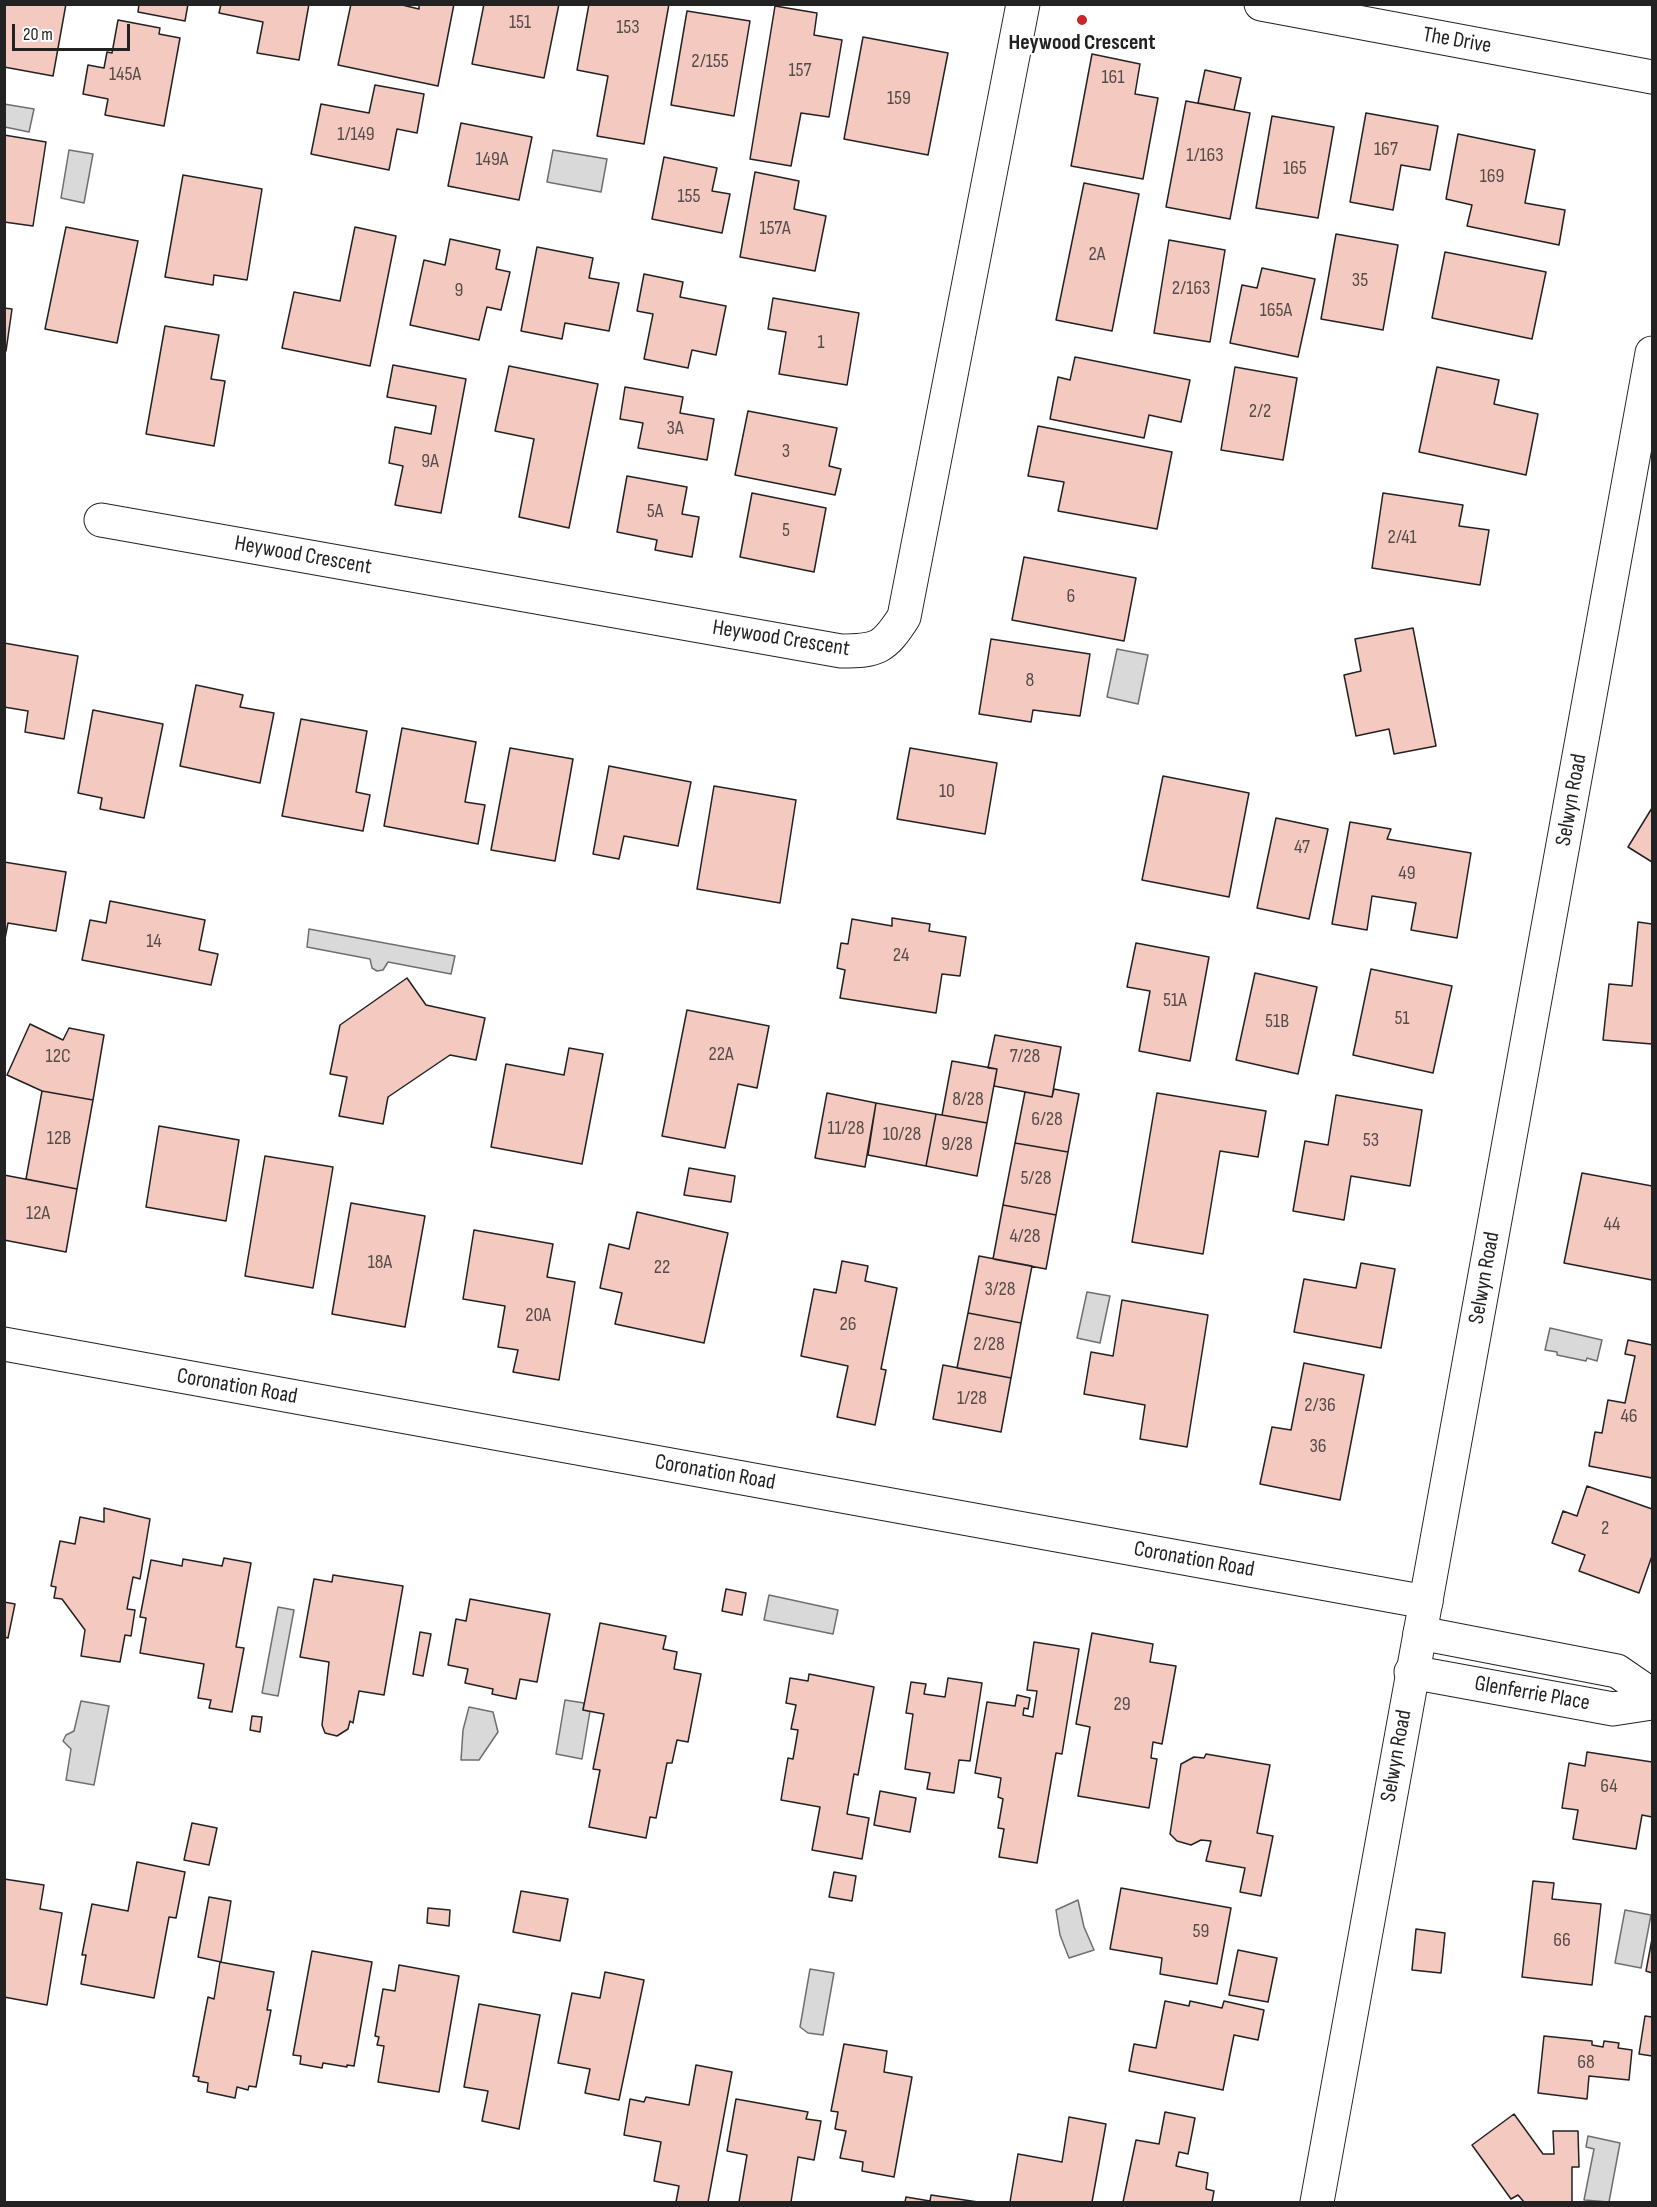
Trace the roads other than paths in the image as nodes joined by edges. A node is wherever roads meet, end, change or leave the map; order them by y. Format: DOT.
graph roads {
  1 [pos="1023,4"];
  2 [pos="1261,4"];
  3 [pos="1653,77"];
  4 [pos="1653,353"];
  5 [pos="1639,506"];
  6 [pos="100,520"];
  7 [pos="4,1344"];
  8 [pos="1426,1602"];
  9 [pos="1420,1633"];
  10 [pos="1412,1672"];
  11 [pos="1653,1695"];
  12 [pos="1653,1703"];
  13 [pos="1317,2202"];
  1 -- 6 [label="street, Heywood Crescent"];
  2 -- 3 [label="street, The Drive"];
  4 -- 5 [label="street, Selwyn Road"];
  5 -- 8 [label="street, Selwyn Road"];
  7 -- 8 [label="street, Coronation Road"];
  8 -- 9 [label="street, Selwyn Road"];
  9 -- 10 [label="street, Selwyn Road"];
  9 -- 11 [label="street, Glenferrie Place"];
  10 -- 12 [label="street, Glenferrie Place"];
  10 -- 13 [label="street, Selwyn Road"];
}
